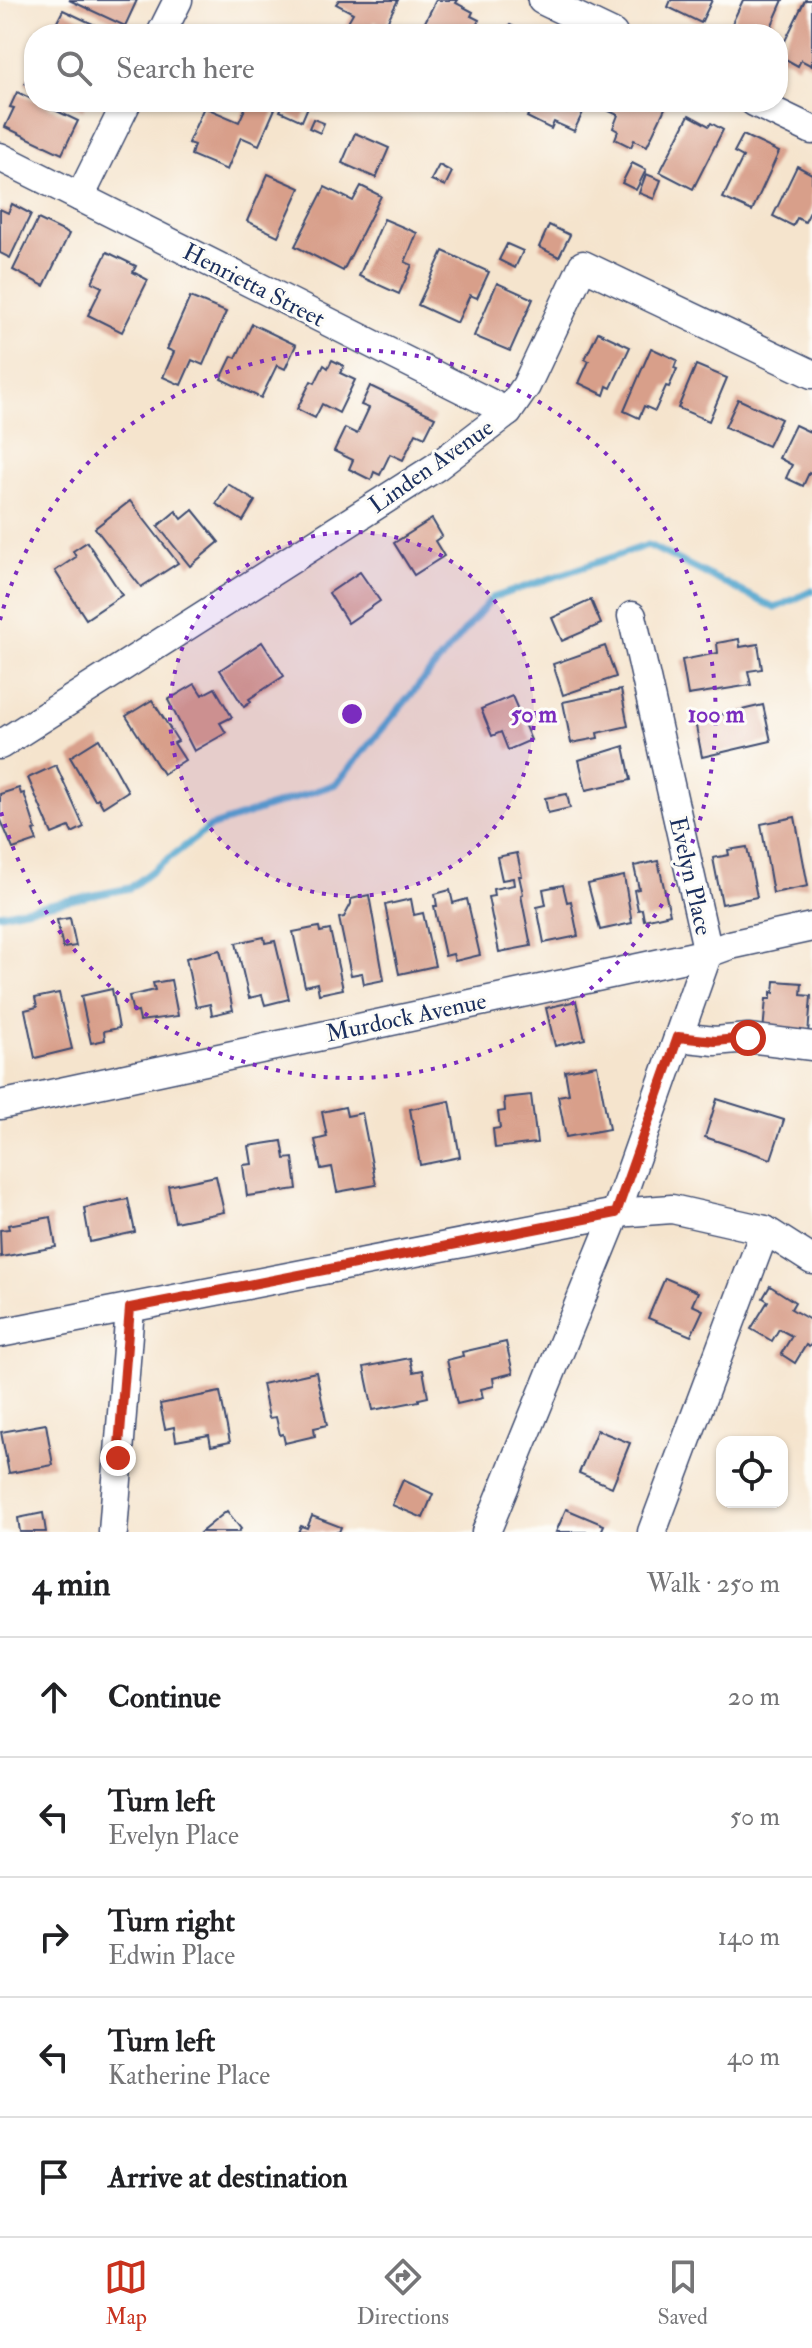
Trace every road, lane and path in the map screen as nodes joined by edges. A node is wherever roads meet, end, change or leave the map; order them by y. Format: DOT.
graph roads {
  1 [pos="178,0"];
  2 [pos="542,0"];
  3 [pos="166,24"];
  4 [pos="592,24"];
  5 [pos="122,112"];
  6 [pos="775,112"];
  7 [pos="812,130"];
  8 [pos="0,157"];
  9 [pos="80,197"];
  10 [pos="812,374"];
  11 [pos="508,412"];
  12 [pos="632,616"];
  13 [pos="0,745"];
  14 [pos="812,927"];
  15 [pos="708,953"];
  16 [pos="678,1037"];
  17 [pos="812,1046"];
  18 [pos="0,1105"];
  19 [pos="616,1213"];
  20 [pos="765,1230"];
  21 [pos="812,1260"];
  22 [pos="130,1308"];
  23 [pos="0,1333"];
  24 [pos="113,1532"];
  25 [pos="486,1532"];
  26 [pos="652,1532"];
  1 -- 3 [label="street"];
  2 -- 4 [label="street"];
  5 -- 9 [label="street"];
  6 -- 7 [label="street"];
  8 -- 9 [label="street, Henrietta Street"];
  9 -- 11 [label="street, Henrietta Street"];
  10 -- 11 [label="street, Linden Avenue"];
  11 -- 13 [label="street, Linden Avenue"];
  12 -- 15 [label="street, Evelyn Place"];
  14 -- 15 [label="street, Murdock Avenue"];
  15 -- 16 [label="street, Evelyn Place"];
  15 -- 18 [label="street, Murdock Avenue"];
  16 -- 17 [label="street"];
  16 -- 19 [label="street, Evelyn Place"];
  19 -- 20 [label="street"];
  19 -- 22 [label="street"];
  19 -- 25 [label="street, Evelyn Place"];
  20 -- 21 [label="street"];
  20 -- 26 [label="street"];
  22 -- 23 [label="street"];
  22 -- 24 [label="street"];
}
